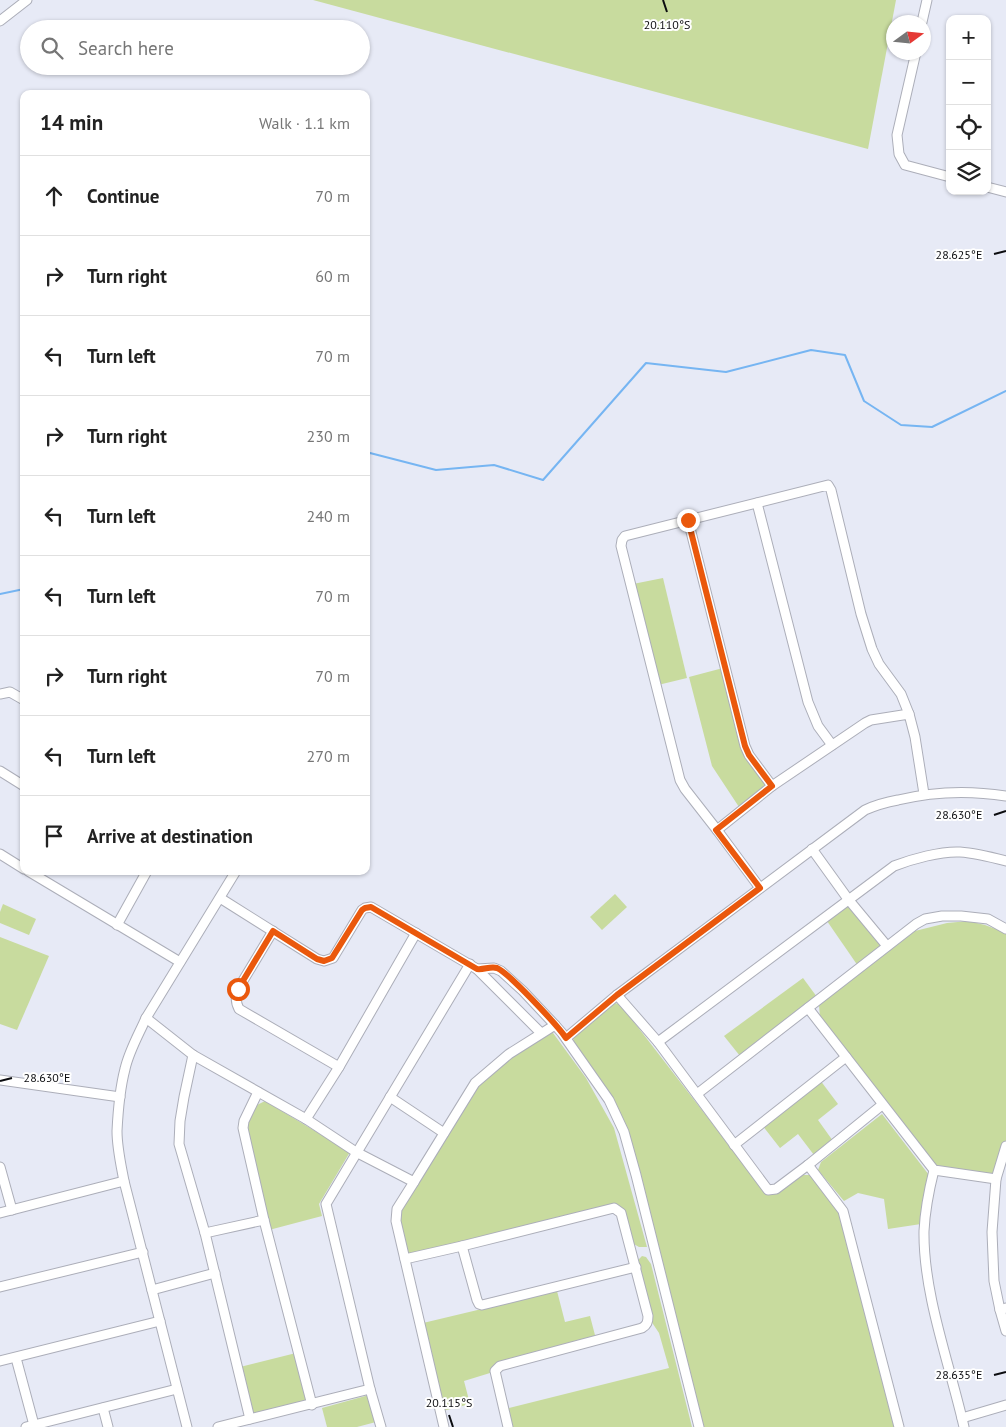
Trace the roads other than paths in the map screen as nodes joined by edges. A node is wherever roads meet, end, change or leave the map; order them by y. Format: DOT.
graph roads {
  1 [pos="27,0"];
  2 [pos="927,0"];
  3 [pos="924,15"];
  4 [pos="0,21"];
  5 [pos="914,60"];
  6 [pos="946,176"];
  7 [pos="991,188"];
  8 [pos="1006,192"];
  9 [pos="757,503"];
  10 [pos="688,520"];
  11 [pos="0,694"];
  12 [pos="20,698"];
  13 [pos="909,714"];
  14 [pos="832,745"];
  15 [pos="0,771"];
  16 [pos="20,784"];
  17 [pos="772,786"];
  18 [pos="924,794"];
  19 [pos="1006,796"];
  20 [pos="716,830"];
  21 [pos="812,849"];
  22 [pos="0,854"];
  23 [pos="1006,861"];
  24 [pos="20,866"];
  25 [pos="35,875"];
  26 [pos="145,875"];
  27 [pos="234,875"];
  28 [pos="760,888"];
  29 [pos="220,898"];
  30 [pos="848,899"];
  31 [pos="117,925"];
  32 [pos="1006,928"];
  33 [pos="273,931"];
  34 [pos="416,933"];
  35 [pos="887,946"];
  36 [pos="180,962"];
  37 [pos="473,966"];
  38 [pos="617,995"];
  39 [pos="808,1008"];
  40 [pos="146,1018"];
  41 [pos="555,1025"];
  42 [pos="542,1033"];
  43 [pos="566,1038"];
  44 [pos="658,1042"];
  45 [pos="193,1055"];
  46 [pos="846,1057"];
  47 [pos="340,1067"];
  48 [pos="0,1080"];
  49 [pos="258,1092"];
  50 [pos="697,1094"];
  51 [pos="120,1096"];
  52 [pos="390,1097"];
  53 [pos="882,1105"];
  54 [pos="306,1119"];
  55 [pos="444,1133"];
  56 [pos="734,1145"];
  57 [pos="1006,1146"];
  58 [pos="356,1152"];
  59 [pos="808,1165"];
  60 [pos="0,1167"];
  61 [pos="934,1170"];
  62 [pos="996,1179"];
  63 [pos="124,1181"];
  64 [pos="414,1182"];
  65 [pos="12,1210"];
  66 [pos="0,1213"];
  67 [pos="264,1220"];
  68 [pos="205,1233"];
  69 [pos="462,1246"];
  70 [pos="143,1252"];
  71 [pos="405,1259"];
  72 [pos="636,1267"];
  73 [pos="215,1273"];
  74 [pos="0,1287"];
  75 [pos="152,1290"];
  76 [pos="1003,1309"];
  77 [pos="160,1321"];
  78 [pos="1006,1331"];
  79 [pos="16,1358"];
  80 [pos="0,1361"];
  81 [pos="177,1389"];
  82 [pos="370,1389"];
  83 [pos="312,1405"];
  84 [pos="1006,1405"];
  85 [pos="103,1408"];
  86 [pos="250,1419"];
  87 [pos="963,1422"];
  88 [pos="30,1426"];
  89 [pos="108,1427"];
  90 [pos="187,1427"];
  91 [pos="218,1427"];
  92 [pos="382,1427"];
  93 [pos="444,1427"];
  94 [pos="508,1427"];
  95 [pos="699,1427"];
  96 [pos="899,1427"];
  1 -- 4 [label="street"];
  2 -- 3 [label="street"];
  5 -- 6 [label="street"];
  7 -- 8 [label="street"];
  9 -- 10 [label="street"];
  9 -- 13 [label="street"];
  9 -- 14 [label="street"];
  10 -- 17 [label="street"];
  10 -- 20 [label="street"];
  11 -- 12 [label="street"];
  13 -- 14 [label="street"];
  13 -- 18 [label="street"];
  14 -- 17 [label="street"];
  15 -- 16 [label="street"];
  17 -- 20 [label="street"];
  18 -- 19 [label="street"];
  18 -- 21 [label="street"];
  20 -- 28 [label="street"];
  21 -- 28 [label="street"];
  21 -- 30 [label="street"];
  22 -- 24 [label="street"];
  23 -- 30 [label="street"];
  25 -- 31 [label="street"];
  26 -- 31 [label="street"];
  27 -- 29 [label="street"];
  28 -- 38 [label="street"];
  29 -- 33 [label="street"];
  29 -- 36 [label="street"];
  30 -- 35 [label="street"];
  30 -- 44 [label="street"];
  31 -- 36 [label="street"];
  32 -- 35 [label="street"];
  33 -- 34 [label="street"];
  33 -- 47 [label="street"];
  34 -- 37 [label="street"];
  34 -- 47 [label="street"];
  35 -- 39 [label="street"];
  36 -- 40 [label="street"];
  37 -- 41 [label="street"];
  37 -- 42 [label="street"];
  37 -- 52 [label="street"];
  38 -- 43 [label="street"];
  38 -- 44 [label="street"];
  39 -- 46 [label="street"];
  39 -- 50 [label="street"];
  40 -- 45 [label="street"];
  40 -- 51 [label="street"];
  41 -- 42 [label="street"];
  41 -- 43 [label="street"];
  42 -- 55 [label="street"];
  43 -- 95 [label="street"];
  44 -- 50 [label="street"];
  45 -- 49 [label="street"];
  45 -- 68 [label="street"];
  46 -- 53 [label="street"];
  46 -- 56 [label="street"];
  47 -- 54 [label="street"];
  48 -- 51 [label="street"];
  49 -- 54 [label="street"];
  49 -- 67 [label="street"];
  50 -- 56 [label="street"];
  51 -- 63 [label="street"];
  52 -- 55 [label="street"];
  52 -- 58 [label="street"];
  53 -- 59 [label="street"];
  53 -- 61 [label="street"];
  54 -- 58 [label="street"];
  55 -- 64 [label="street"];
  56 -- 59 [label="street"];
  57 -- 62 [label="street"];
  58 -- 64 [label="street"];
  58 -- 82 [label="street"];
  59 -- 96 [label="street"];
  60 -- 65 [label="street"];
  61 -- 62 [label="street"];
  61 -- 87 [label="street"];
  62 -- 76 [label="street"];
  63 -- 65 [label="street"];
  63 -- 70 [label="street"];
  64 -- 71 [label="street"];
  65 -- 66 [label="street"];
  67 -- 68 [label="street"];
  67 -- 83 [label="street"];
  68 -- 73 [label="street"];
  69 -- 71 [label="street"];
  69 -- 72 [label="street"];
  69 -- 72 [label="street"];
  70 -- 74 [label="street"];
  70 -- 75 [label="street"];
  71 -- 93 [label="street"];
  72 -- 94 [label="street"];
  73 -- 75 [label="street"];
  73 -- 86 [label="street"];
  75 -- 77 [label="street"];
  76 -- 78 [label="street"];
  77 -- 79 [label="street"];
  77 -- 81 [label="street"];
  79 -- 80 [label="street"];
  79 -- 88 [label="street"];
  81 -- 85 [label="street"];
  81 -- 90 [label="street"];
  82 -- 83 [label="street"];
  82 -- 92 [label="street"];
  83 -- 86 [label="street"];
  84 -- 87 [label="street"];
  85 -- 88 [label="street"];
  85 -- 89 [label="street"];
  86 -- 91 [label="street"];
}
